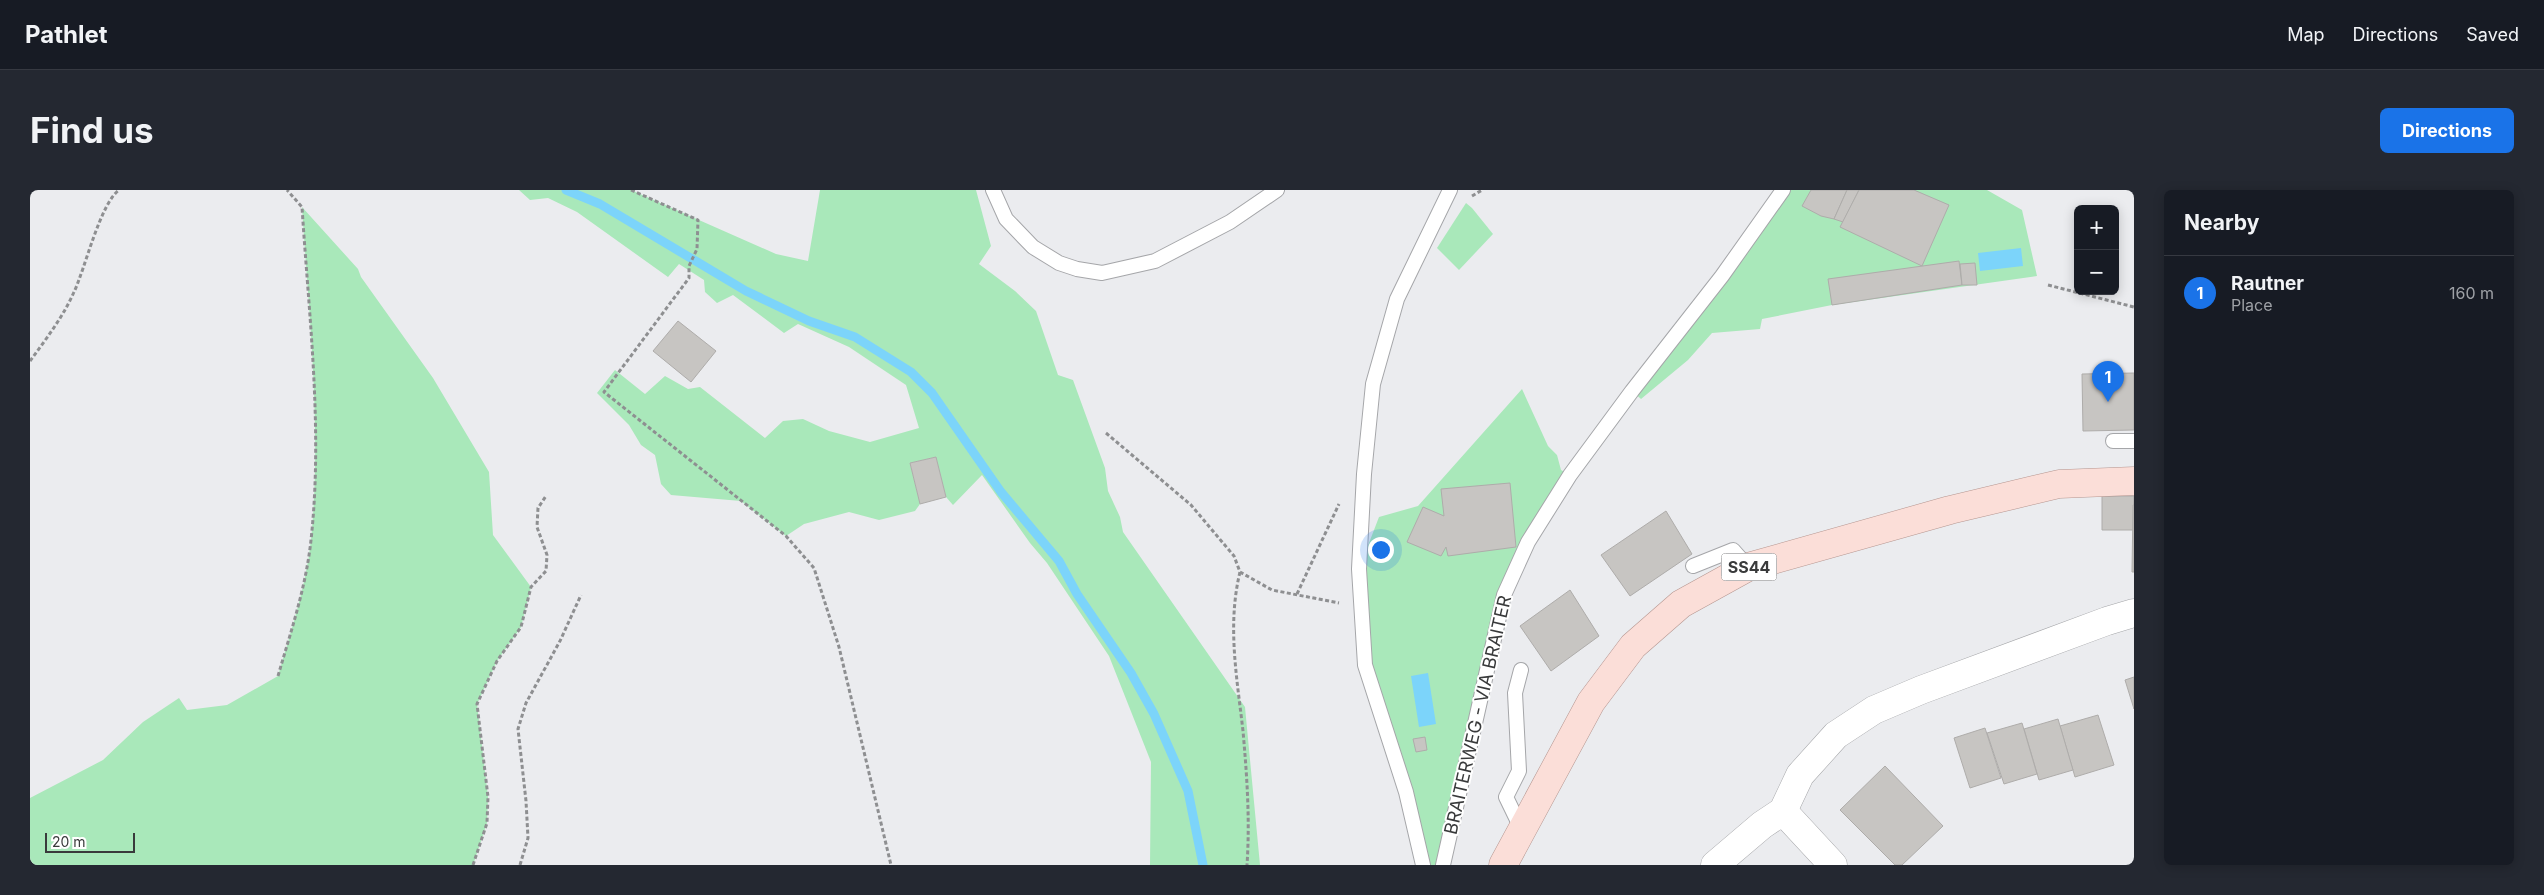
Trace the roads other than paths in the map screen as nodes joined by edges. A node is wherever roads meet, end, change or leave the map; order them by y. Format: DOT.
graph roads {
  1 [pos="992,190"];
  2 [pos="1277,190"];
  3 [pos="1450,190"];
  4 [pos="1783,190"];
  5 [pos="2113,441"];
  6 [pos="2134,441"];
  7 [pos="2134,482"];
  8 [pos="1693,566"];
  9 [pos="1748,567"];
  10 [pos="2134,614"];
  11 [pos="1521,670"];
  12 [pos="1783,811"];
  13 [pos="1522,830"];
  14 [pos="1423,865"];
  15 [pos="1444,865"];
  16 [pos="1503,865"];
  17 [pos="1715,865"];
  18 [pos="1833,865"];
  1 -- 2 [label="lane"];
  3 -- 14 [label="lane, BRAITERWEG - VIA BRAITER"];
  4 -- 15 [label="lane, BRAITERWEG - VIA BRAITER"];
  5 -- 6 [label="lane"];
  7 -- 9 [label="main road, SS44"];
  8 -- 9 [label="lane"];
  9 -- 13 [label="main road, SS44"];
  10 -- 12 [label="street"];
  11 -- 13 [label="lane"];
  12 -- 17 [label="street"];
  12 -- 18 [label="street"];
  13 -- 16 [label="main road, SS44"];
}
